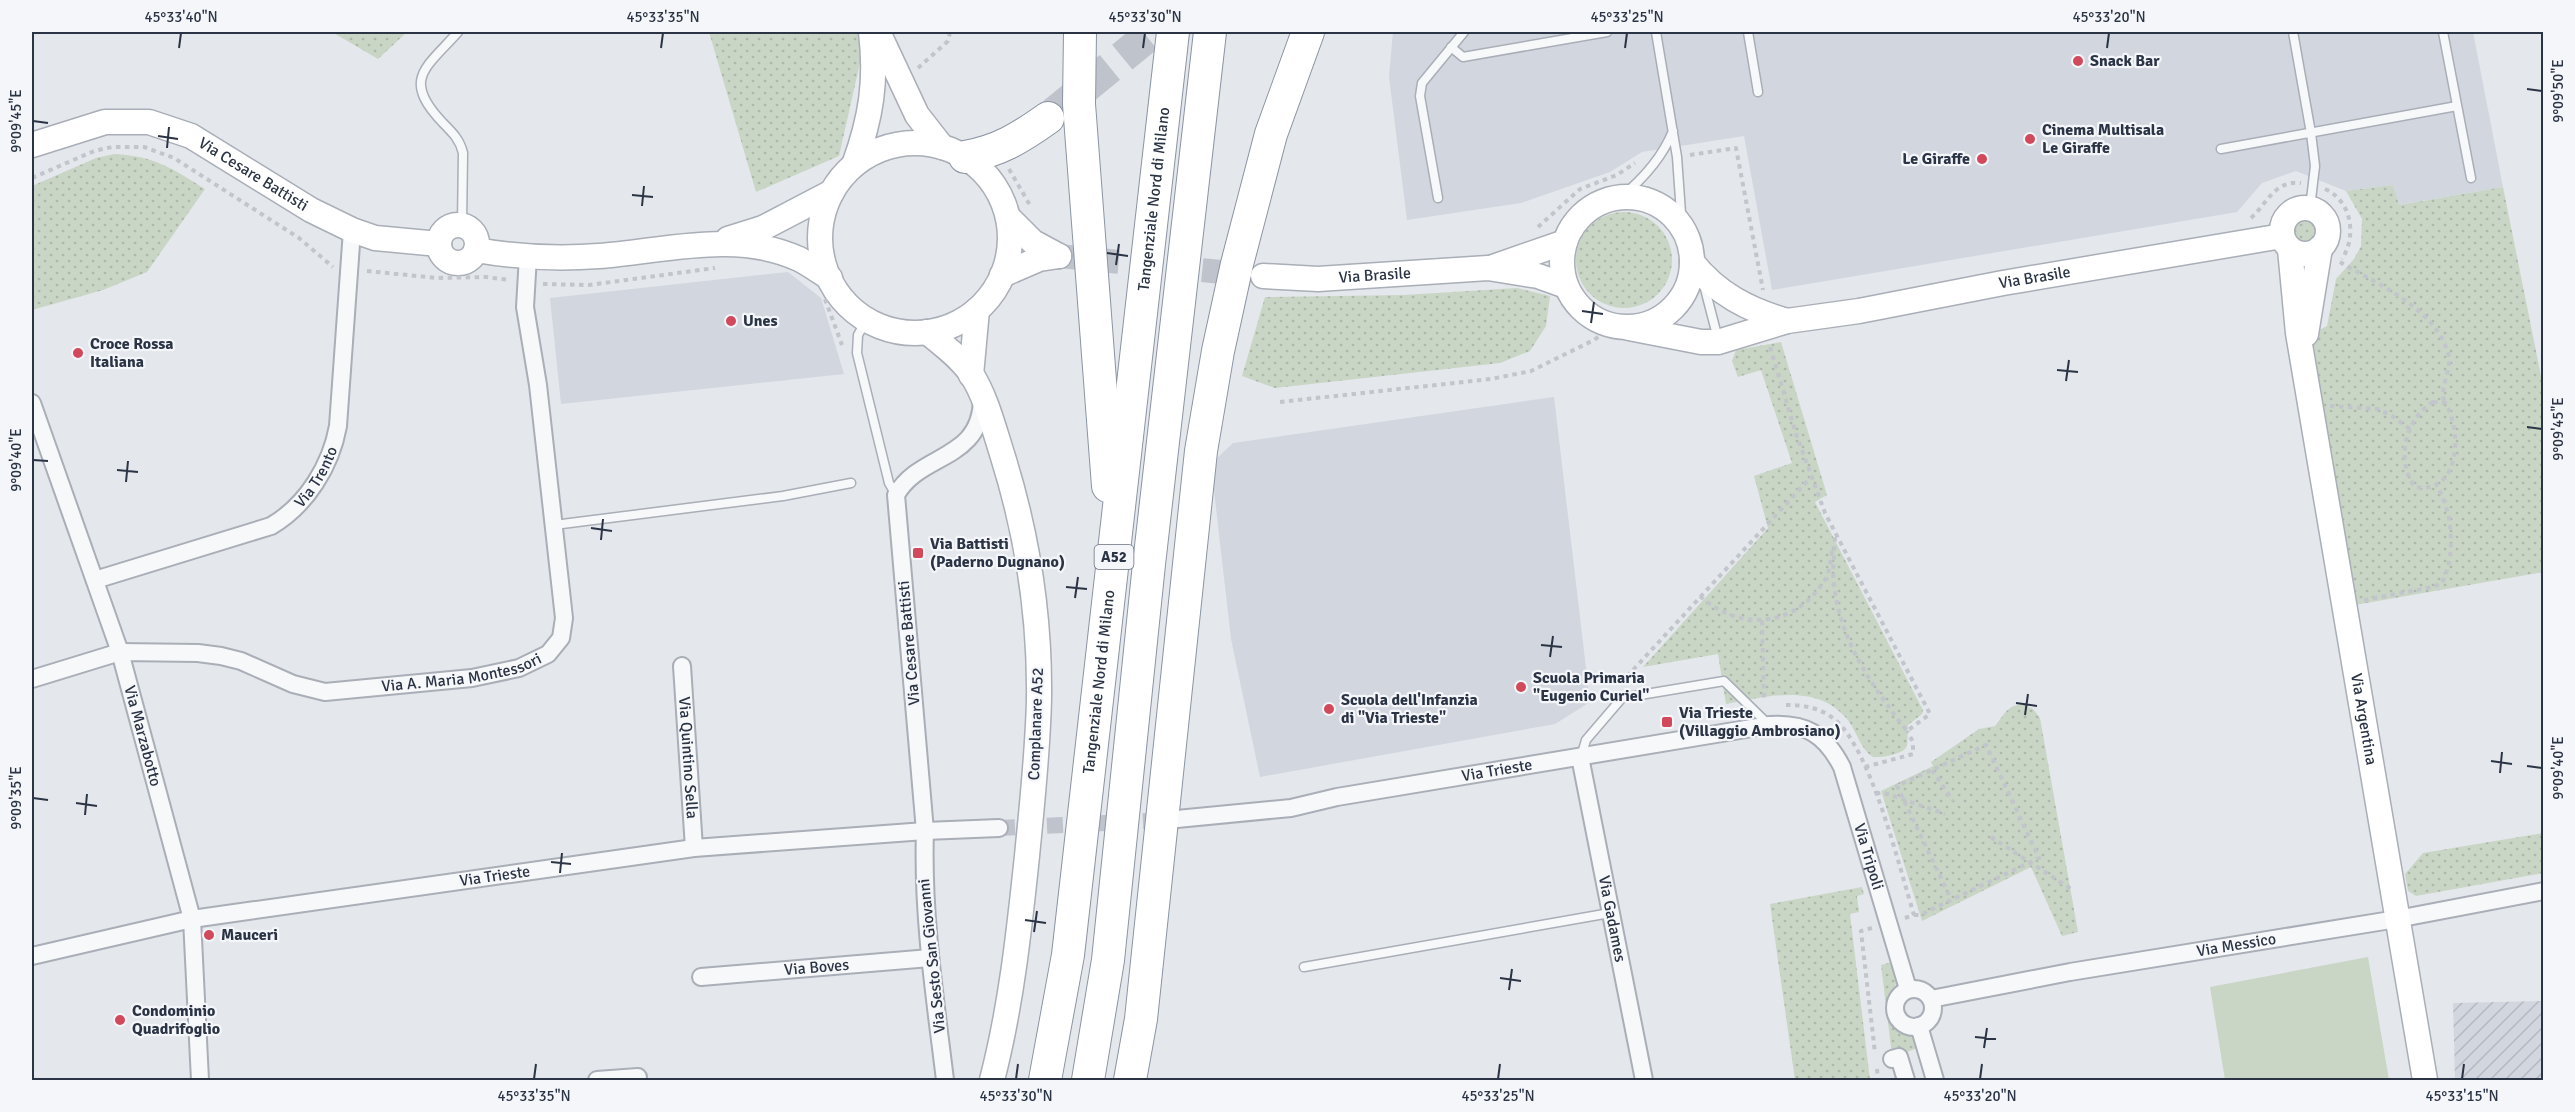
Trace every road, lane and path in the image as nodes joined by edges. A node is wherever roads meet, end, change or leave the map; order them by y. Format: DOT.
graph roads {
  1 [pos="458,32"];
  2 [pos="871,32"];
  3 [pos="878,32"];
  4 [pos="950,32"];
  5 [pos="1080,32"];
  6 [pos="1173,32"];
  7 [pos="1210,32"];
  8 [pos="1308,32"];
  9 [pos="1320,32"];
  10 [pos="1464,32"];
  11 [pos="1607,32"];
  12 [pos="1656,32"];
  13 [pos="1748,32"];
  14 [pos="2293,32"];
  15 [pos="2443,32"];
  16 [pos="1451,47"];
  17 [pos="891,62"];
  18 [pos="1289,82"];
  19 [pos="1758,92"];
  20 [pos="2457,106"];
  21 [pos="1048,118"];
  22 [pos="1673,130"];
  23 [pos="2312,133"];
  24 [pos="32,146"];
  25 [pos="2221,149"];
  26 [pos="997,150"];
  27 [pos="954,152"];
  28 [pos="854,165"];
  29 [pos="2471,178"];
  30 [pos="832,192"];
  31 [pos="1621,197"];
  32 [pos="1438,198"];
  33 [pos="2310,208"];
  34 [pos="1035,212"];
  35 [pos="1008,217"];
  36 [pos="462,225"];
  37 [pos="1682,227"];
  38 [pos="352,231"];
  39 [pos="1565,242"];
  40 [pos="2286,242"];
  41 [pos="439,244"];
  42 [pos="710,244"];
  43 [pos="2320,248"];
  44 [pos="476,250"];
  45 [pos="528,256"];
  46 [pos="2340,262"];
  47 [pos="1488,268"];
  48 [pos="1697,268"];
  49 [pos="1002,275"];
  50 [pos="1263,276"];
  51 [pos="830,278"];
  52 [pos="1566,286"];
  53 [pos="977,310"];
  54 [pos="867,319"];
  55 [pos="1777,325"];
  56 [pos="1619,326"];
  57 [pos="927,332"];
  58 [pos="1718,342"];
  59 [pos="2302,357"];
  60 [pos="971,375"];
  61 [pos="982,397"];
  62 [pos="1280,402"];
  63 [pos="32,403"];
  64 [pos="2445,403"];
  65 [pos="2330,406"];
  66 [pos="2410,429"];
  67 [pos="1811,477"];
  68 [pos="851,483"];
  69 [pos="2437,486"];
  70 [pos="896,495"];
  71 [pos="554,525"];
  72 [pos="1835,534"];
  73 [pos="1113,563"];
  74 [pos="95,580"];
  75 [pos="1700,596"];
  76 [pos="2343,604"];
  77 [pos="1762,621"];
  78 [pos="120,651"];
  79 [pos="682,666"];
  80 [pos="32,679"];
  81 [pos="1614,692"];
  82 [pos="1764,708"];
  83 [pos="1754,710"];
  84 [pos="1770,725"];
  85 [pos="1907,731"];
  86 [pos="1815,734"];
  87 [pos="1580,757"];
  88 [pos="1865,767"];
  89 [pos="1932,770"];
  90 [pos="1876,794"];
  91 [pos="1903,800"];
  92 [pos="1953,801"];
  93 [pos="1945,814"];
  94 [pos="1177,819"];
  95 [pos="999,828"];
  96 [pos="925,831"];
  97 [pos="1992,837"];
  98 [pos="694,848"];
  99 [pos="2030,862"];
  100 [pos="2071,889"];
  101 [pos="2544,891"];
  102 [pos="1951,899"];
  103 [pos="1610,913"];
  104 [pos="1914,915"];
  105 [pos="2397,919"];
  106 [pos="192,920"];
  107 [pos="1889,922"];
  108 [pos="32,956"];
  109 [pos="930,958"];
  110 [pos="1304,967"];
  111 [pos="701,977"];
  112 [pos="1908,989"];
  113 [pos="1931,999"];
  114 [pos="1919,1026"];
  115 [pos="1892,1059"];
  116 [pos="638,1077"];
  117 [pos="200,1080"];
  118 [pos="597,1080"];
  119 [pos="945,1080"];
  120 [pos="992,1080"];
  121 [pos="1045,1080"];
  122 [pos="1088,1080"];
  123 [pos="1130,1080"];
  124 [pos="1644,1080"];
  125 [pos="1878,1080"];
  126 [pos="1906,1080"];
  127 [pos="1935,1080"];
  128 [pos="2425,1080"];
  1 -- 36 [label="lane"];
  2 -- 28 [label="street"];
  3 -- 17 [label="street"];
  4 -- 17 [label="path"];
  5 -- 73 [label="highway"];
  6 -- 73 [label="highway, Tangenziale Nord di Milano / A52"];
  7 -- 122 [label="highway, A52"];
  8 -- 18 [label="highway"];
  9 -- 18 [label="highway"];
  10 -- 16 [label="lane"];
  11 -- 16 [label="lane"];
  12 -- 22 [label="lane"];
  13 -- 19 [label="lane"];
  14 -- 23 [label="lane"];
  15 -- 20 [label="lane"];
  16 -- 32 [label="lane"];
  17 -- 27 [label="street"];
  18 -- 123 [label="highway"];
  20 -- 23 [label="lane"];
  20 -- 29 [label="lane"];
  21 -- 26 [label="highway"];
  22 -- 31 [label="lane"];
  22 -- 37 [label="lane"];
  23 -- 25 [label="lane"];
  23 -- 33 [label="lane"];
  24 -- 38 [label="street, Via Cesare Battisti"];
  26 -- 27 [label="highway"];
  26 -- 34 [label="path"];
  27 -- 28 [label="street"];
  27 -- 35 [label="street"];
  28 -- 30 [label="street"];
  30 -- 42 [label="street"];
  30 -- 51 [label="street"];
  31 -- 37 [label="street"];
  31 -- 39 [label="street"];
  33 -- 40 [label="street"];
  33 -- 43 [label="street"];
  35 -- 49 [label="street"];
  35 -- 49 [label="street"];
  36 -- 41 [label="street"];
  36 -- 44 [label="street"];
  37 -- 48 [label="street"];
  38 -- 41 [label="street, Via Cesare Battisti"];
  38 -- 74 [label="street, Via Trento"];
  39 -- 47 [label="street, Via Brasile"];
  39 -- 52 [label="street"];
  40 -- 43 [label="street"];
  40 -- 55 [label="street, Via Brasile"];
  40 -- 59 [label="street, Via Argentina"];
  41 -- 44 [label="street"];
  42 -- 45 [label="street"];
  42 -- 51 [label="street"];
  43 -- 59 [label="street, Via Argentina"];
  44 -- 45 [label="street"];
  45 -- 71 [label="street, Via A. Maria Montessori"];
  46 -- 64 [label="path"];
  47 -- 50 [label="street, Via Brasile"];
  47 -- 52 [label="street, Via Brasile"];
  48 -- 55 [label="street, Via Brasile"];
  48 -- 56 [label="street"];
  48 -- 58 [label="lane"];
  49 -- 53 [label="street"];
  51 -- 54 [label="street"];
  52 -- 56 [label="street"];
  53 -- 57 [label="street"];
  53 -- 60 [label="street"];
  54 -- 57 [label="street"];
  54 -- 70 [label="lane, Via Cesare Battisti"];
  55 -- 58 [label="street, Via Brasile"];
  55 -- 67 [label="path"];
  56 -- 58 [label="street, Via Brasile"];
  56 -- 62 [label="path"];
  57 -- 60 [label="street, Complanare A52"];
  59 -- 76 [label="street, Via Argentina"];
  60 -- 61 [label="street, Complanare A52"];
  61 -- 70 [label="street"];
  61 -- 120 [label="street, Complanare A52"];
  63 -- 74 [label="street, Via Marzabotto"];
  64 -- 66 [label="path"];
  64 -- 69 [label="path"];
  65 -- 66 [label="path"];
  66 -- 69 [label="path"];
  67 -- 72 [label="path"];
  67 -- 75 [label="path"];
  68 -- 71 [label="lane"];
  69 -- 76 [label="path"];
  70 -- 96 [label="street, Via Cesare Battisti"];
  71 -- 78 [label="street, Via A. Maria Montessori"];
  72 -- 77 [label="path"];
  72 -- 85 [label="path"];
  72 -- 85 [label="path"];
  73 -- 121 [label="highway, Tangenziale Nord di Milano / A52"];
  74 -- 78 [label="street, Via Marzabotto"];
  75 -- 77 [label="path"];
  75 -- 81 [label="path"];
  76 -- 105 [label="street, Via Argentina"];
  77 -- 82 [label="path"];
  78 -- 80 [label="street, Via A. Maria Montessori"];
  78 -- 106 [label="street, Via Marzabotto"];
  79 -- 98 [label="street, Via Quintino Sella"];
  82 -- 83 [label="path"];
  82 -- 88 [label="path"];
  83 -- 84 [label="lane"];
  83 -- 87 [label="lane"];
  84 -- 86 [label="street, Via Trieste"];
  84 -- 87 [label="street, Via Trieste"];
  85 -- 88 [label="path"];
  86 -- 107 [label="street, Via Tripoli"];
  87 -- 94 [label="street, Via Trieste"];
  87 -- 103 [label="street, Via Gadames"];
  88 -- 90 [label="path"];
  89 -- 91 [label="path"];
  89 -- 92 [label="path"];
  89 -- 99 [label="path"];
  90 -- 91 [label="path"];
  90 -- 104 [label="path"];
  91 -- 93 [label="path"];
  91 -- 102 [label="path"];
  95 -- 96 [label="street, Via Trieste"];
  96 -- 98 [label="street, Via Trieste"];
  96 -- 109 [label="street, Via Sesto San Giovanni"];
  97 -- 99 [label="path"];
  98 -- 106 [label="street, Via Trieste"];
  99 -- 100 [label="path"];
  99 -- 102 [label="path"];
  101 -- 105 [label="street, Via Messico"];
  102 -- 104 [label="path"];
  103 -- 110 [label="lane"];
  103 -- 124 [label="street, Via Gadames"];
  104 -- 107 [label="path"];
  105 -- 113 [label="street, Via Messico"];
  105 -- 128 [label="street, Via Argentina"];
  106 -- 108 [label="street, Via Trieste"];
  106 -- 117 [label="street, Via Marzabotto"];
  107 -- 112 [label="street, Via Tripoli"];
  107 -- 125 [label="path"];
  109 -- 111 [label="street, Via Boves"];
  109 -- 119 [label="street, Via Sesto San Giovanni"];
  112 -- 113 [label="street"];
  112 -- 114 [label="street"];
  113 -- 114 [label="street"];
  114 -- 127 [label="street"];
  115 -- 126 [label="street"];
  116 -- 118 [label="street"];
}
